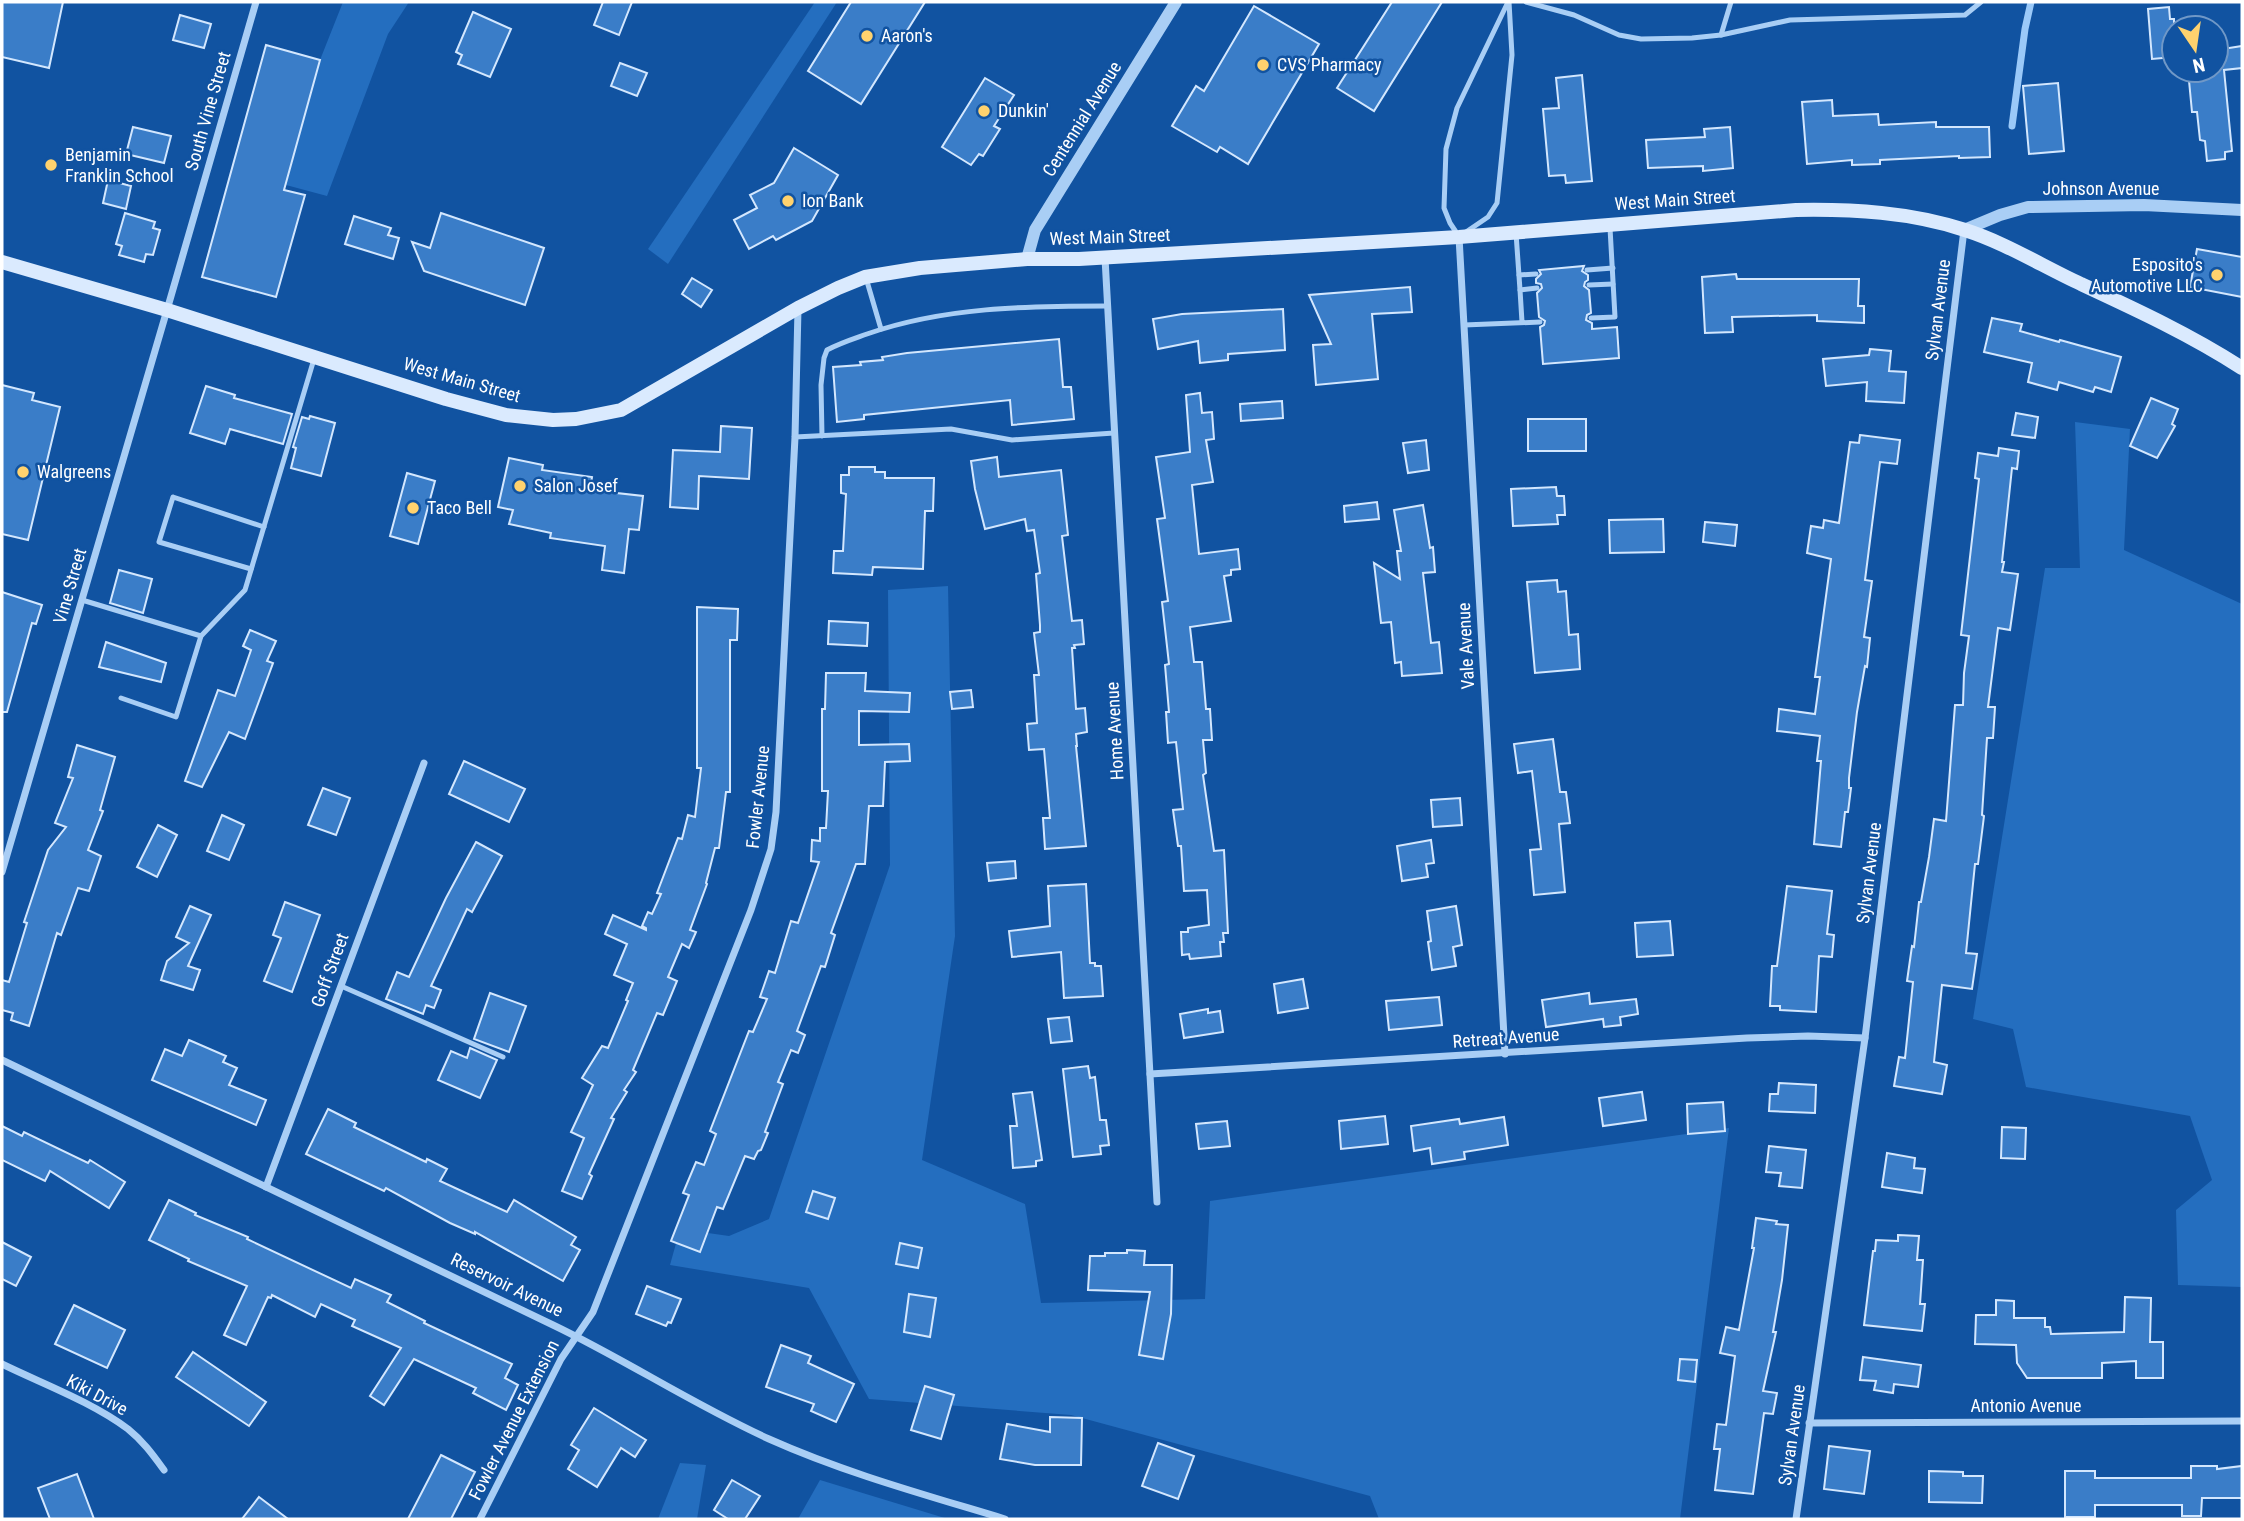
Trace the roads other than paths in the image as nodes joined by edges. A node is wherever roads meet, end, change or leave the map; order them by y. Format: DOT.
graph roads {
  1 [pos="256,2"];
  2 [pos="1175,2"];
  3 [pos="1509,2"];
  4 [pos="1526,2"];
  5 [pos="1731,2"];
  6 [pos="1982,2"];
  7 [pos="1721,34"];
  8 [pos="2242,211"];
  9 [pos="1610,225"];
  10 [pos="1964,230"];
  11 [pos="1516,233"];
  12 [pos="1459,237"];
  13 [pos="1105,257"];
  14 [pos="1027,259"];
  15 [pos="2,262"];
  16 [pos="1613,268"];
  17 [pos="1587,270"];
  18 [pos="1536,274"];
  19 [pos="1519,275"];
  20 [pos="865,277"];
  21 [pos="1613,284"];
  22 [pos="1589,285"];
  23 [pos="1537,288"];
  24 [pos="1520,290"];
  25 [pos="1107,306"];
  26 [pos="798,308"];
  27 [pos="167,310"];
  28 [pos="1591,318"];
  29 [pos="1522,322"];
  30 [pos="1540,322"];
  31 [pos="1464,325"];
  32 [pos="881,329"];
  33 [pos="315,356"];
  34 [pos="2242,368"];
  35 [pos="1114,433"];
  36 [pos="822,436"];
  37 [pos="795,438"];
  38 [pos="264,527"];
  39 [pos="251,569"];
  40 [pos="82,600"];
  41 [pos="201,636"];
  42 [pos="121,698"];
  43 [pos="424,763"];
  44 [pos="2,872"];
  45 [pos="341,986"];
  46 [pos="1865,1038"];
  47 [pos="1504,1054"];
  48 [pos="503,1057"];
  49 [pos="2,1060"];
  50 [pos="1150,1074"];
  51 [pos="266,1187"];
  52 [pos="1157,1202"];
  53 [pos="577,1336"];
  54 [pos="2,1364"];
  55 [pos="2242,1421"];
  56 [pos="1809,1423"];
  57 [pos="164,1470"];
  58 [pos="480,1519"];
  59 [pos="1005,1519"];
  60 [pos="1796,1519"];
  1 -- 27 [label="street, South Vine Street"];
  2 -- 14 [label="street, Centennial Avenue"];
  3 -- 12 [label="lane"];
  3 -- 12 [label="lane"];
  4 -- 7 [label="lane"];
  5 -- 7 [label="lane"];
  6 -- 7 [label="lane"];
  8 -- 10 [label="street, Johnson Avenue"];
  9 -- 10 [label="main road, West Main Street"];
  9 -- 11 [label="main road, West Main Street"];
  9 -- 16 [label="lane"];
  10 -- 34 [label="main road, West Main Street"];
  10 -- 46 [label="street, Sylvan Avenue"];
  11 -- 12 [label="main road, West Main Street"];
  11 -- 19 [label="lane"];
  12 -- 13 [label="main road, West Main Street"];
  12 -- 31 [label="street, Vale Avenue"];
  13 -- 14 [label="main road, West Main Street"];
  13 -- 25 [label="street, Home Avenue"];
  14 -- 20 [label="main road, West Main Street"];
  15 -- 27 [label="main road, West Main Street"];
  16 -- 17 [label="lane"];
  16 -- 21 [label="lane"];
  18 -- 19 [label="lane"];
  19 -- 24 [label="lane"];
  20 -- 26 [label="main road, West Main Street"];
  20 -- 32 [label="lane"];
  21 -- 22 [label="lane"];
  21 -- 28 [label="lane"];
  23 -- 24 [label="lane"];
  24 -- 29 [label="lane"];
  25 -- 32 [label="lane"];
  25 -- 35 [label="street, Home Avenue"];
  26 -- 33 [label="main road, West Main Street"];
  26 -- 37 [label="street, Fowler Avenue"];
  27 -- 33 [label="main road, West Main Street"];
  27 -- 40 [label="street, Vine Street"];
  29 -- 30 [label="lane"];
  29 -- 31 [label="lane"];
  31 -- 47 [label="street, Vale Avenue"];
  32 -- 36 [label="lane"];
  33 -- 38 [label="lane"];
  35 -- 36 [label="lane"];
  35 -- 50 [label="street, Home Avenue"];
  36 -- 37 [label="lane"];
  37 -- 53 [label="street, Fowler Avenue"];
  38 -- 39 [label="lane"];
  38 -- 39 [label="lane"];
  39 -- 41 [label="lane"];
  40 -- 41 [label="lane"];
  40 -- 44 [label="street, Vine Street"];
  41 -- 42 [label="lane"];
  43 -- 45 [label="street, Goff Street"];
  45 -- 48 [label="lane"];
  45 -- 51 [label="street, Goff Street"];
  46 -- 47 [label="street, Retreat Avenue"];
  46 -- 56 [label="street, Sylvan Avenue"];
  47 -- 50 [label="street, Retreat Avenue"];
  49 -- 51 [label="street, Reservoir Avenue"];
  50 -- 52 [label="street, Home Avenue"];
  51 -- 53 [label="street, Reservoir Avenue"];
  53 -- 58 [label="street, Fowler Avenue Extension"];
  53 -- 59 [label="street, Reservoir Avenue"];
  54 -- 57 [label="street, Kiki Drive"];
  55 -- 56 [label="street, Antonio Avenue"];
  56 -- 60 [label="street, Sylvan Avenue"];
}
